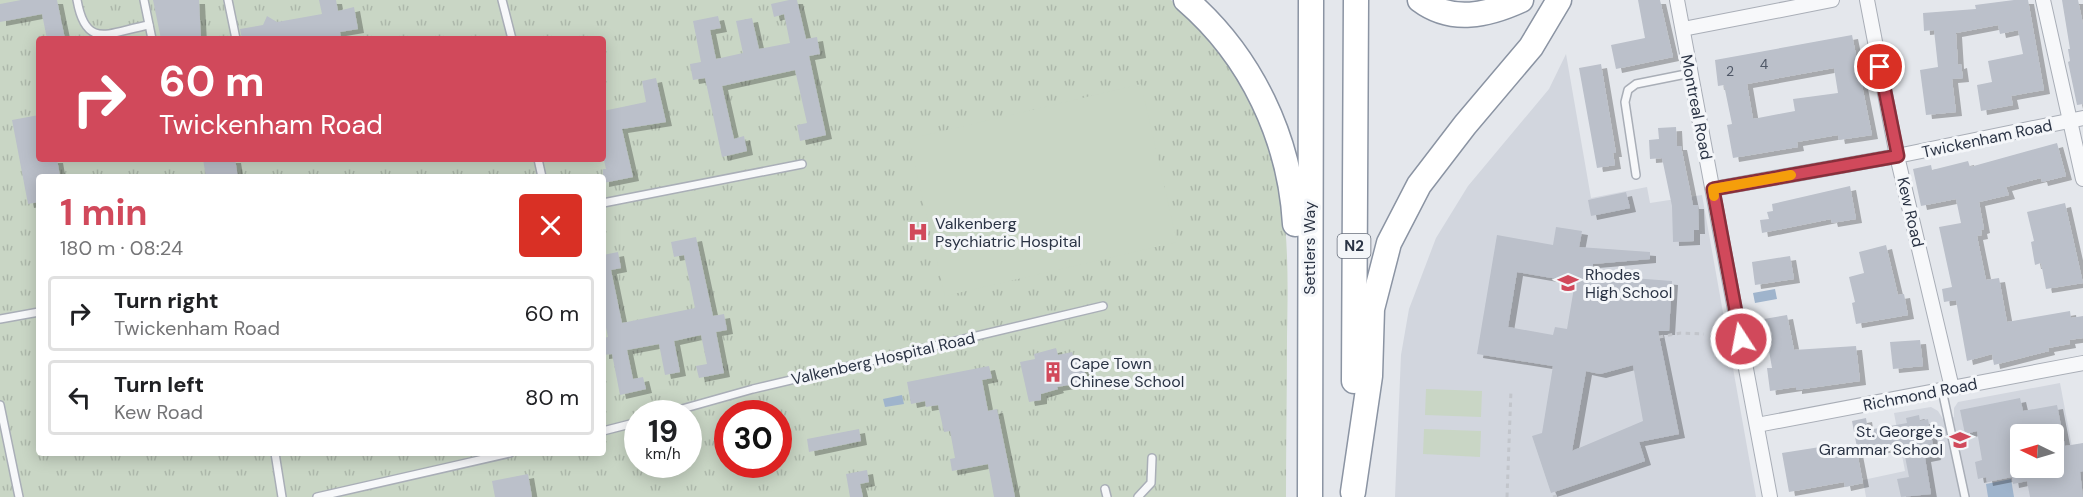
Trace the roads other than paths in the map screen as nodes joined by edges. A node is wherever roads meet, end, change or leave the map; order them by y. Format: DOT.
graph roads {
  1 [pos="77,0"];
  2 [pos="144,0"];
  3 [pos="228,0"];
  4 [pos="502,0"];
  5 [pos="1186,0"];
  6 [pos="1311,0"];
  7 [pos="1356,0"];
  8 [pos="1420,0"];
  9 [pos="1521,0"];
  10 [pos="1559,0"];
  11 [pos="1677,0"];
  12 [pos="1832,0"];
  13 [pos="1867,0"];
  14 [pos="2043,0"];
  15 [pos="149,25"];
  16 [pos="1683,29"];
  17 [pos="151,36"];
  18 [pos="235,36"];
  19 [pos="511,36"];
  20 [pos="1691,73"];
  21 [pos="2083,118"];
  22 [pos="2069,121"];
  23 [pos="1898,156"];
  24 [pos="802,164"];
  25 [pos="1636,175"];
  26 [pos="2083,179"];
  27 [pos="1713,189"];
  28 [pos="606,202"];
  29 [pos="1309,290"];
  30 [pos="1103,306"];
  31 [pos="36,313"];
  32 [pos="0,319"];
  33 [pos="2083,363"];
  34 [pos="1947,389"];
  35 [pos="702,403"];
  36 [pos="0,405"];
  37 [pos="1757,425"];
  38 [pos="624,426"];
  39 [pos="606,430"];
  40 [pos="275,456"];
  41 [pos="497,456"];
  42 [pos="1152,458"];
  43 [pos="1105,489"];
  44 [pos="1353,495"];
  45 [pos="18,497"];
  46 [pos="282,497"];
  47 [pos="317,497"];
  48 [pos="1107,497"];
  49 [pos="1138,497"];
  50 [pos="1310,497"];
  51 [pos="1770,497"];
  52 [pos="1965,497"];
  1 -- 15 [label="lane"];
  2 -- 15 [label="lane"];
  3 -- 18 [label="lane"];
  4 -- 19 [label="lane"];
  5 -- 29 [label="highway"];
  6 -- 29 [label="highway, Settlers Way"];
  7 -- 44 [label="highway, N2"];
  8 -- 9 [label="highway"];
  10 -- 44 [label="highway"];
  11 -- 16 [label="street, Montreal Road"];
  12 -- 16 [label="street"];
  13 -- 23 [label="street, Kew Road"];
  14 -- 22 [label="street"];
  15 -- 17 [label="lane"];
  16 -- 20 [label="street, Montreal Road"];
  20 -- 25 [label="lane"];
  20 -- 27 [label="street, Montreal Road"];
  21 -- 22 [label="street, Twickenham Road"];
  22 -- 23 [label="street, Twickenham Road"];
  22 -- 26 [label="street"];
  23 -- 27 [label="street, Twickenham Road"];
  23 -- 34 [label="street, Kew Road"];
  24 -- 28 [label="lane"];
  27 -- 37 [label="street, Montreal Road"];
  29 -- 50 [label="highway, Settlers Way"];
  30 -- 35 [label="lane, Valkenberg Hospital Road"];
  31 -- 32 [label="lane"];
  33 -- 34 [label="street, Richmond Road"];
  34 -- 37 [label="street, Richmond Road"];
  34 -- 52 [label="lane"];
  36 -- 45 [label="lane"];
  37 -- 51 [label="street, Montreal Road"];
  38 -- 39 [label="lane"];
  40 -- 46 [label="lane"];
  41 -- 47 [label="lane"];
  42 -- 49 [label="lane"];
  43 -- 48 [label="lane"];
}
